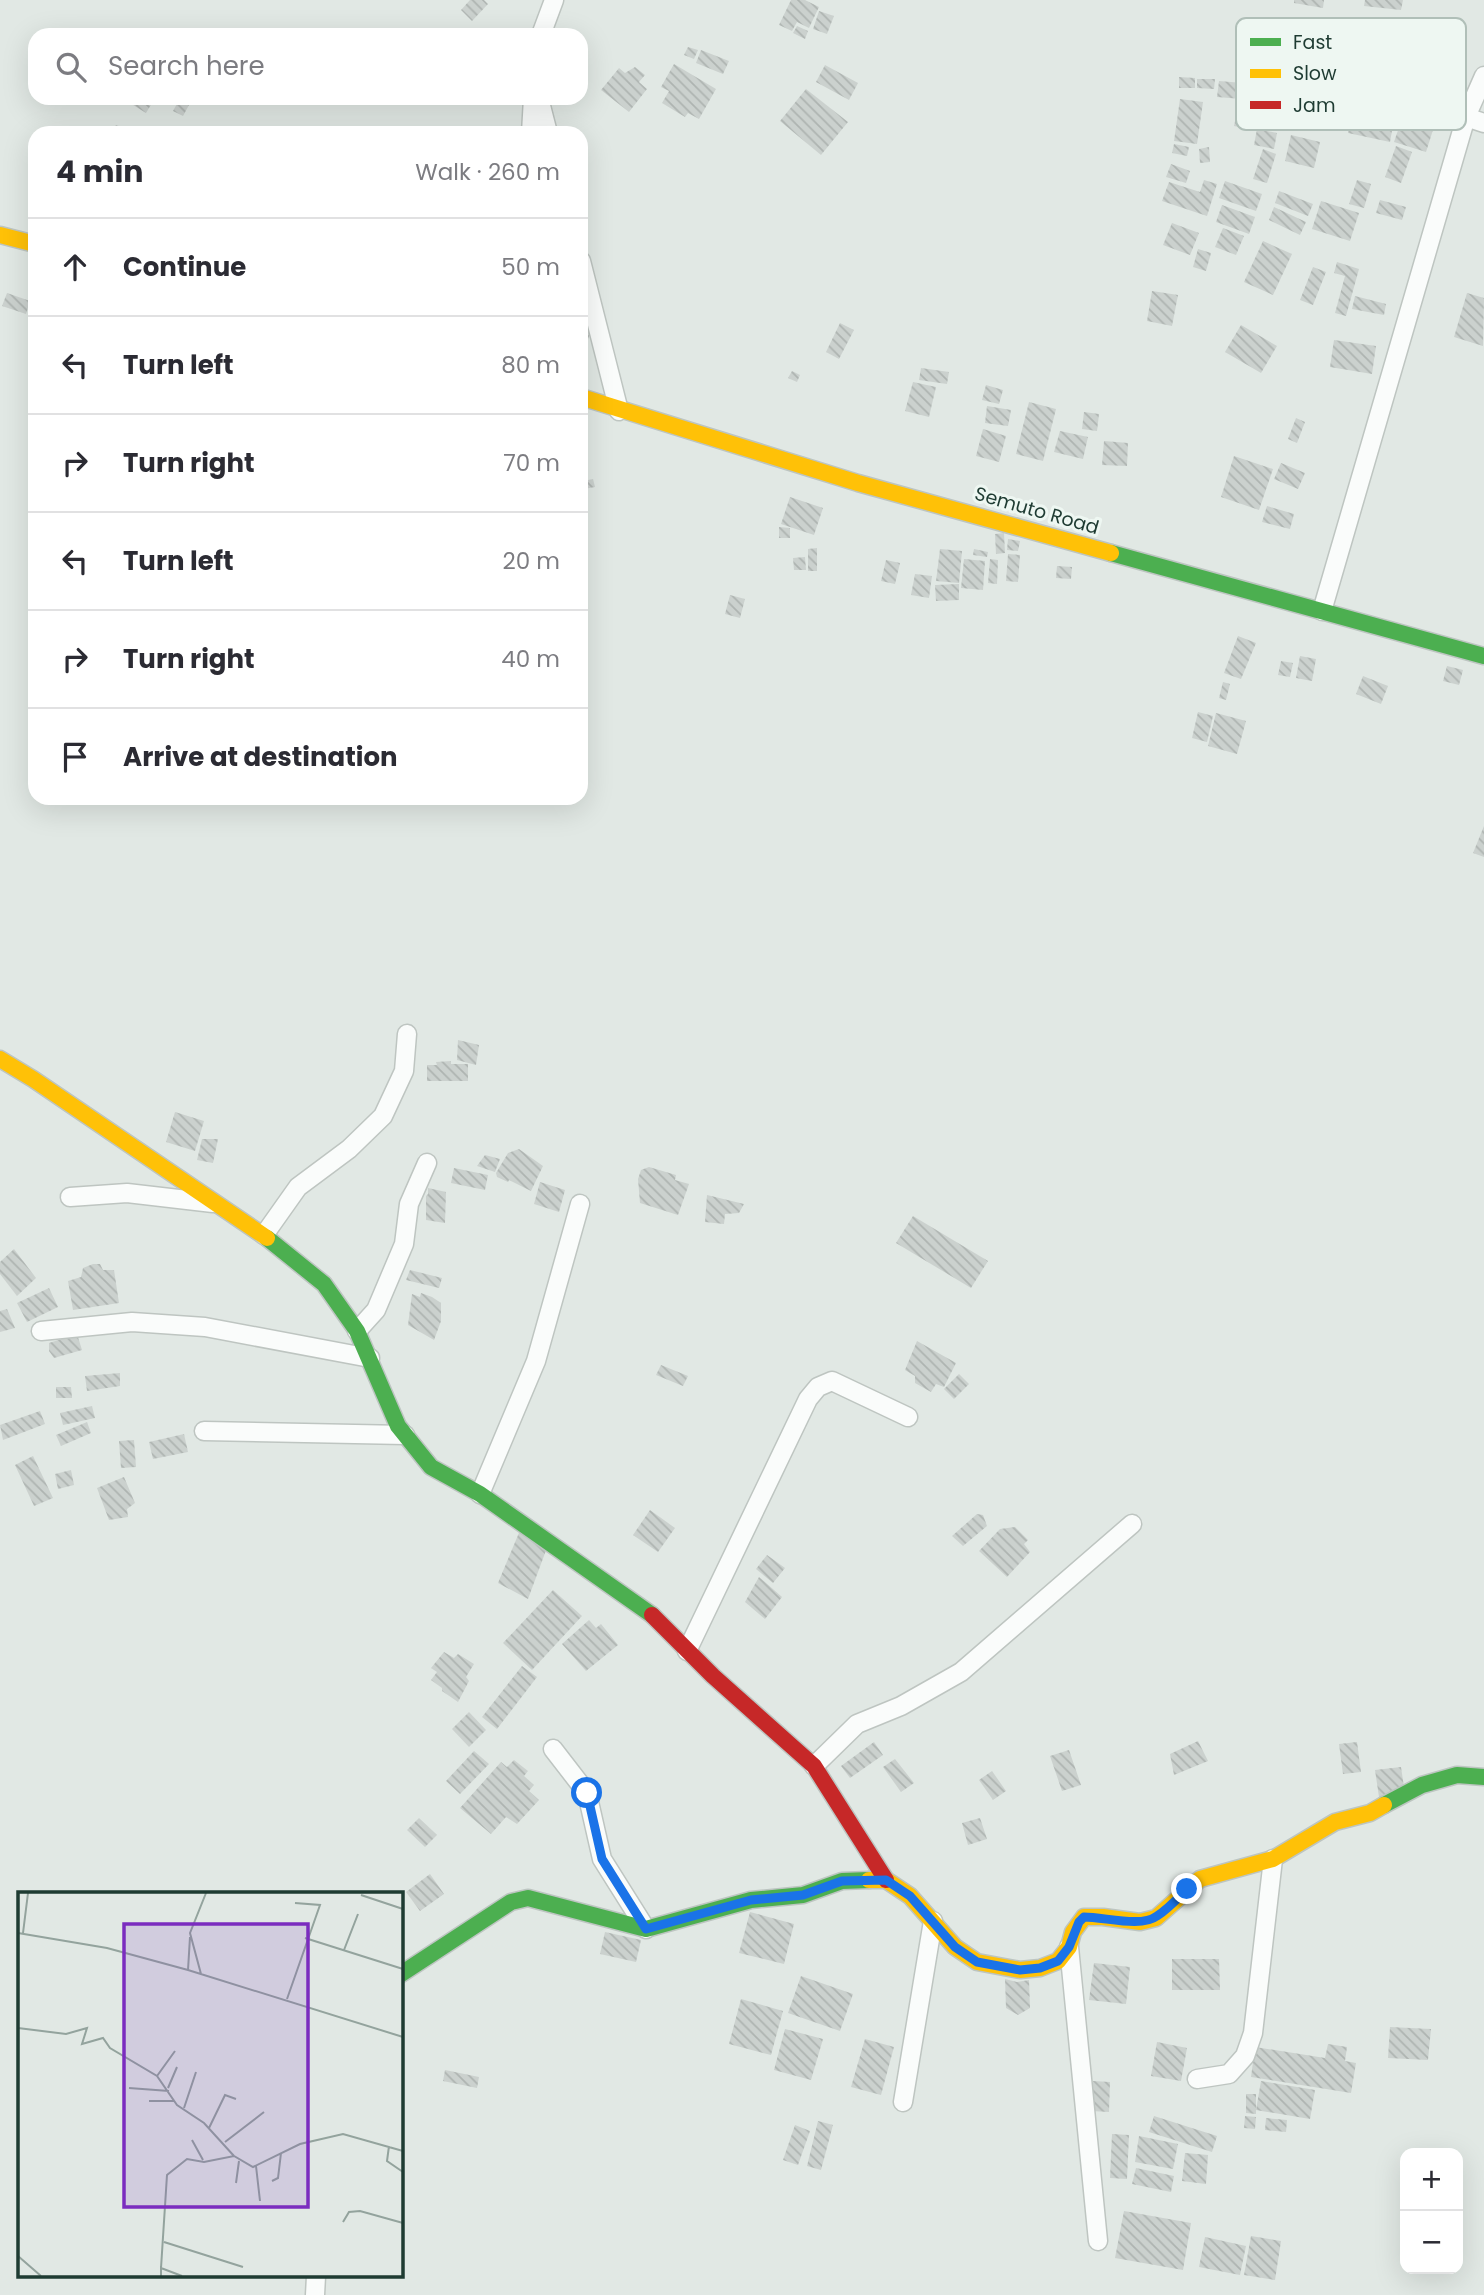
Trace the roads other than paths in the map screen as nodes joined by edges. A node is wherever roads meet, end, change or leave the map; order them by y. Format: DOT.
graph roads {
  1 [pos="554,0"];
  2 [pos="544,28"];
  3 [pos="1484,76"];
  4 [pos="533,105"];
  5 [pos="542,105"];
  6 [pos="1466,117"];
  7 [pos="1484,122"];
  8 [pos="531,126"];
  9 [pos="546,126"];
  10 [pos="1462,130"];
  11 [pos="0,235"];
  12 [pos="28,242"];
  13 [pos="588,289"];
  14 [pos="588,400"];
  15 [pos="619,411"];
  16 [pos="1322,611"];
  17 [pos="1484,656"];
  18 [pos="407,1034"];
  19 [pos="0,1059"];
  20 [pos="427,1163"];
  21 [pos="70,1197"];
  22 [pos="217,1203"];
  23 [pos="580,1204"];
  24 [pos="264,1235"];
  25 [pos="41,1331"];
  26 [pos="357,1331"];
  27 [pos="370,1358"];
  28 [pos="908,1417"];
  29 [pos="204,1431"];
  30 [pos="405,1435"];
  31 [pos="480,1494"];
  32 [pos="1132,1524"];
  33 [pos="687,1651"];
  34 [pos="553,1749"];
  35 [pos="814,1766"];
  36 [pos="1484,1777"];
  37 [pos="1273,1859"];
  38 [pos="886,1880"];
  39 [pos="933,1921"];
  40 [pos="646,1929"];
  41 [pos="1069,1947"];
  42 [pos="402,1973"];
  43 [pos="1197,2079"];
  44 [pos="903,2102"];
  45 [pos="1098,2241"];
  1 -- 2 [label="street"];
  3 -- 6 [label="street"];
  4 -- 8 [label="street"];
  5 -- 9 [label="street"];
  6 -- 7 [label="street"];
  10 -- 16 [label="street"];
  11 -- 12 [label="street"];
  13 -- 15 [label="street"];
  14 -- 15 [label="street, Semuto Road"];
  15 -- 16 [label="street, Semuto Road"];
  16 -- 17 [label="street, Semuto Road"];
  18 -- 24 [label="street"];
  19 -- 22 [label="street"];
  20 -- 26 [label="street"];
  21 -- 22 [label="street"];
  22 -- 24 [label="street"];
  23 -- 31 [label="street"];
  24 -- 26 [label="street"];
  25 -- 27 [label="street"];
  26 -- 27 [label="street"];
  27 -- 30 [label="street"];
  28 -- 33 [label="street"];
  29 -- 30 [label="street"];
  30 -- 31 [label="street"];
  31 -- 33 [label="street"];
  32 -- 35 [label="street"];
  33 -- 35 [label="street"];
  34 -- 40 [label="street"];
  35 -- 38 [label="street"];
  36 -- 37 [label="street"];
  37 -- 41 [label="street"];
  37 -- 43 [label="street"];
  38 -- 39 [label="street"];
  38 -- 40 [label="street"];
  39 -- 41 [label="street"];
  39 -- 44 [label="street"];
  40 -- 42 [label="street"];
  41 -- 45 [label="street"];
}
